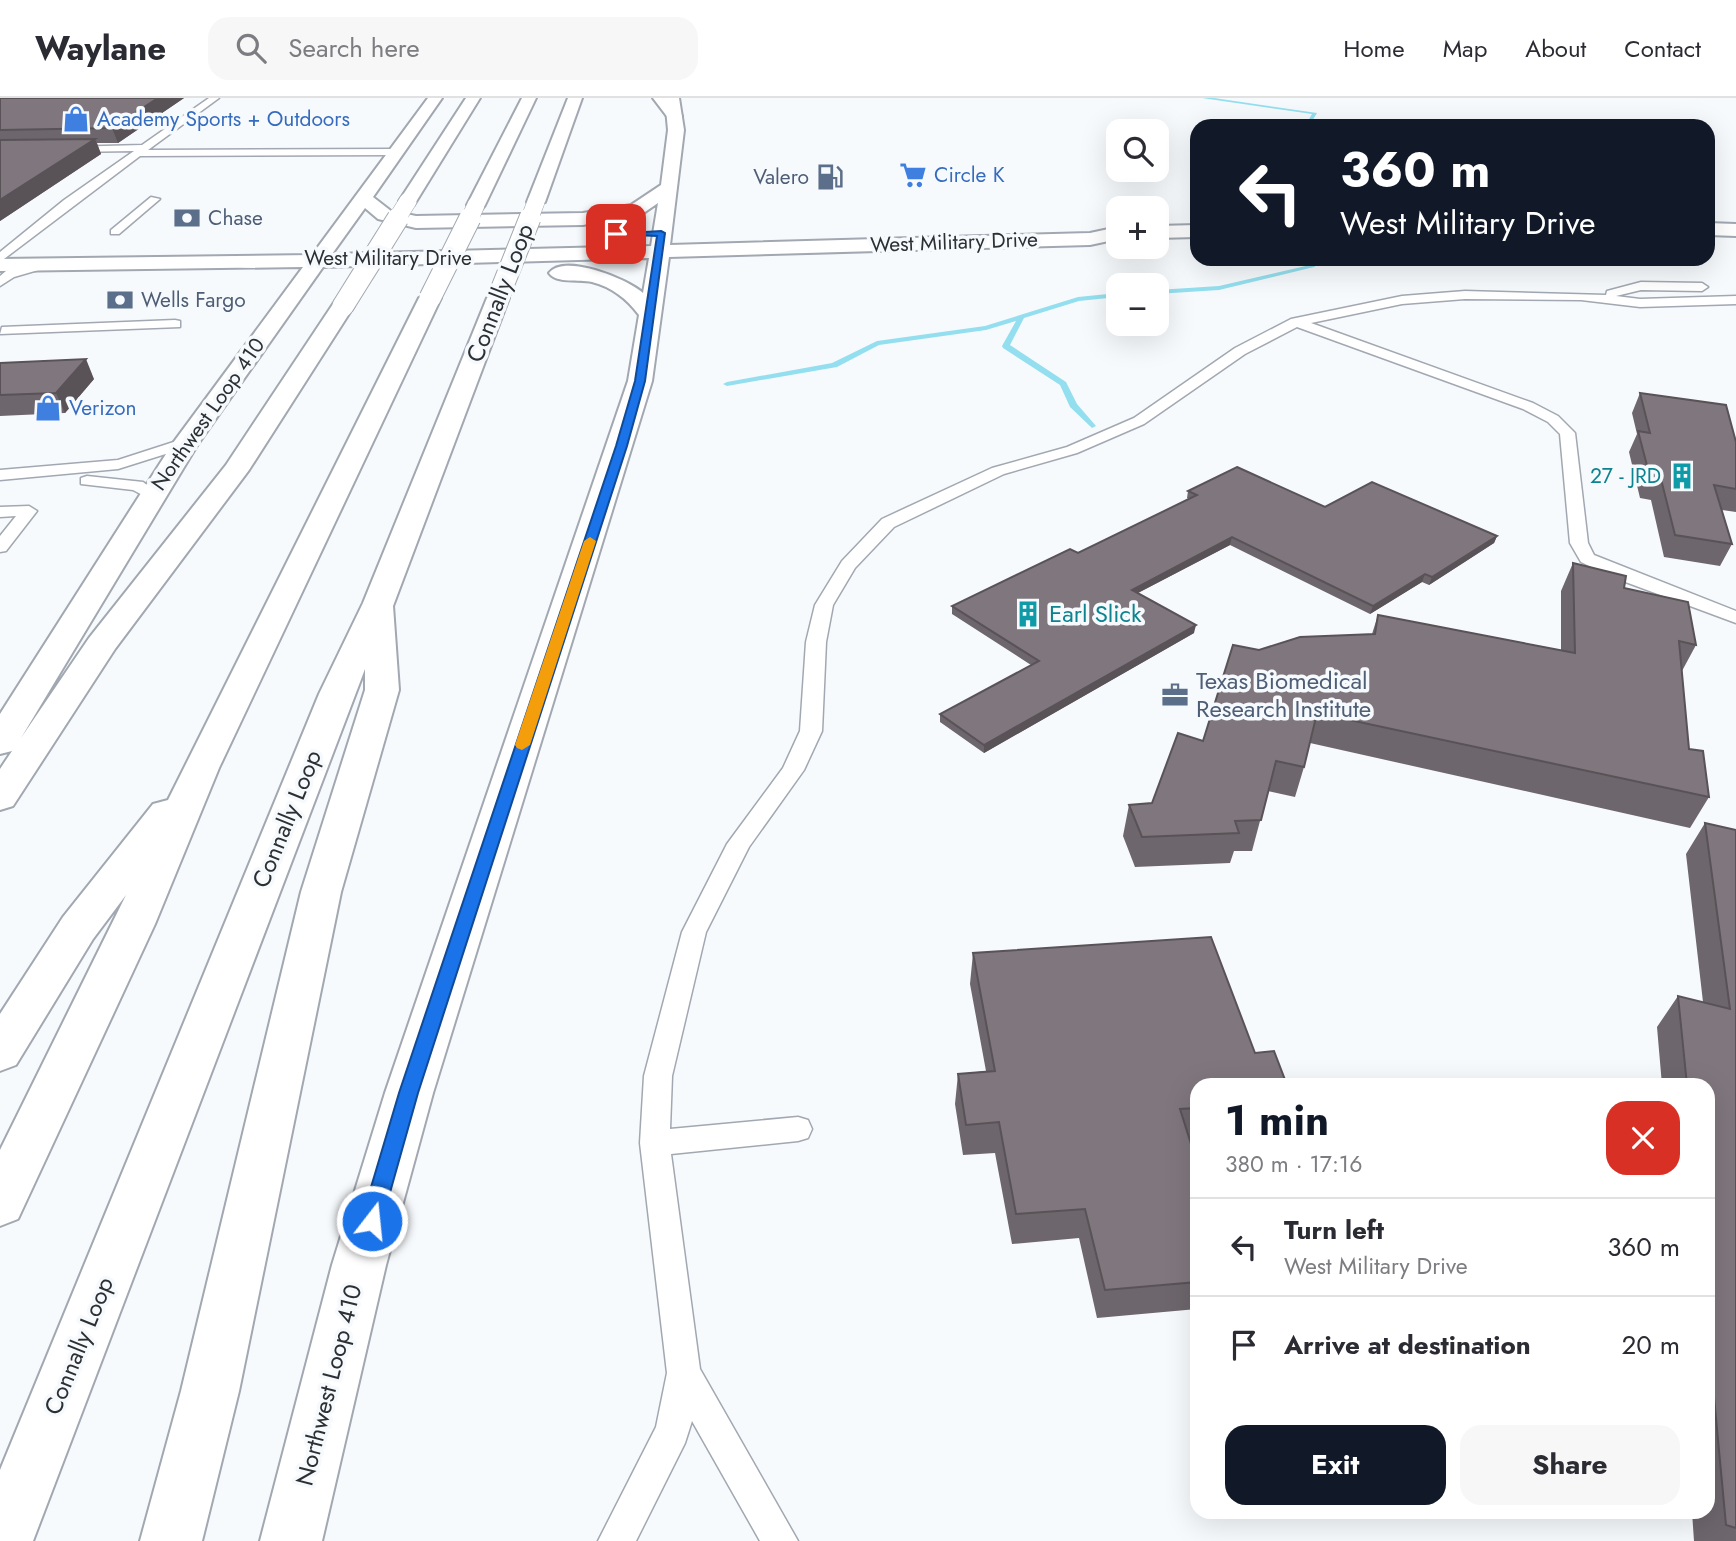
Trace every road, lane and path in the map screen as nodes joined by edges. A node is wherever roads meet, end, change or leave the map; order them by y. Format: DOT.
graph roads {
  1 [pos="215,98"];
  2 [pos="435,98"];
  3 [pos="473,98"];
  4 [pos="529,98"];
  5 [pos="575,98"];
  6 [pos="660,98"];
  7 [pos="671,98"];
  8 [pos="674,116"];
  9 [pos="62,149"];
  10 [pos="141,151"];
  11 [pos="394,152"];
  12 [pos="667,196"];
  13 [pos="362,197"];
  14 [pos="155,199"];
  15 [pos="685,218"];
  16 [pos="1715,229"];
  17 [pos="731,230"];
  18 [pos="1190,230"];
  19 [pos="1736,230"];
  20 [pos="1106,231"];
  21 [pos="1169,231"];
  22 [pos="116,232"];
  23 [pos="765,232"];
  24 [pos="1106,235"];
  25 [pos="277,241"];
  26 [pos="660,243"];
  27 [pos="321,244"];
  28 [pos="244,246"];
  29 [pos="752,249"];
  30 [pos="2,257"];
  31 [pos="203,260"];
  32 [pos="47,263"];
  33 [pos="0,282"];
  34 [pos="654,286"];
  35 [pos="296,290"];
  36 [pos="1581,296"];
  37 [pos="1736,298"];
  38 [pos="650,314"];
  39 [pos="276,318"];
  40 [pos="4,322"];
  41 [pos="1296,322"];
  42 [pos="175,324"];
  43 [pos="186,443"];
  44 [pos="0,475"];
  45 [pos="0,483"];
  46 [pos="152,495"];
  47 [pos="0,512"];
  48 [pos="0,547"];
  49 [pos="379,603"];
  50 [pos="1736,617"];
  51 [pos="0,743"];
  52 [pos="201,768"];
  53 [pos="0,797"];
  54 [pos="0,1052"];
  55 [pos="798,1129"];
  56 [pos="655,1143"];
  57 [pos="0,1203"];
  58 [pos="684,1373"];
  59 [pos="2,1541"];
  60 [pos="171,1541"];
  61 [pos="291,1541"];
  62 [pos="616,1541"];
  63 [pos="780,1541"];
  1 -- 10 [label="lane"];
  2 -- 11 [label="main road"];
  3 -- 53 [label="main road, bridge"];
  4 -- 52 [label="main road, bridge"];
  5 -- 49 [label="main road, Connally Loop, bridge"];
  6 -- 8 [label="main road"];
  7 -- 8 [label="main road, Northwest Loop 410"];
  8 -- 12 [label="main road, Northwest Loop 410"];
  9 -- 10 [label="lane"];
  10 -- 11 [label="lane"];
  10 -- 30 [label="lane"];
  11 -- 13 [label="main road"];
  12 -- 13 [label="main road"];
  12 -- 15 [label="main road"];
  12 -- 26 [label="main road, Northwest Loop 410"];
  13 -- 27 [label="main road"];
  14 -- 22 [label="lane"];
  16 -- 19 [label="main road"];
  17 -- 23 [label="main road"];
  18 -- 21 [label="main road"];
  20 -- 23 [label="main road, West Military Drive"];
  23 -- 26 [label="main road, West Military Drive"];
  24 -- 29 [label="main road, West Military Drive"];
  25 -- 28 [label="main road"];
  26 -- 27 [label="main road, West Military Drive"];
  26 -- 29 [label="main road, West Military Drive"];
  26 -- 34 [label="main road, Northwest Loop 410"];
  27 -- 28 [label="main road, West Military Drive"];
  27 -- 31 [label="main road, West Military Drive"];
  27 -- 35 [label="main road, Northwest Loop 410"];
  28 -- 30 [label="main road, West Military Drive"];
  29 -- 34 [label="main road"];
  30 -- 32 [label="main road, West Military Drive"];
  31 -- 32 [label="main road, West Military Drive"];
  31 -- 35 [label="main road"];
  32 -- 33 [label="lane"];
  34 -- 38 [label="main road, Northwest Loop 410"];
  35 -- 39 [label="main road, Northwest Loop 410"];
  36 -- 37 [label="lane"];
  36 -- 37 [label="lane"];
  36 -- 41 [label="lane"];
  38 -- 39 [label="main road"];
  38 -- 61 [label="main road, Northwest Loop 410"];
  39 -- 43 [label="main road, Northwest Loop 410"];
  40 -- 42 [label="lane"];
  41 -- 50 [label="lane"];
  41 -- 56 [label="lane"];
  43 -- 44 [label="lane"];
  43 -- 46 [label="main road, Northwest Loop 410"];
  45 -- 46 [label="lane"];
  46 -- 51 [label="main road, Northwest Loop 410"];
  47 -- 48 [label="lane"];
  49 -- 59 [label="main road, Connally Loop"];
  49 -- 60 [label="main road"];
  52 -- 54 [label="main road"];
  52 -- 57 [label="main road"];
  55 -- 56 [label="lane"];
  56 -- 58 [label="lane"];
  58 -- 62 [label="lane"];
  58 -- 63 [label="lane"];
}
